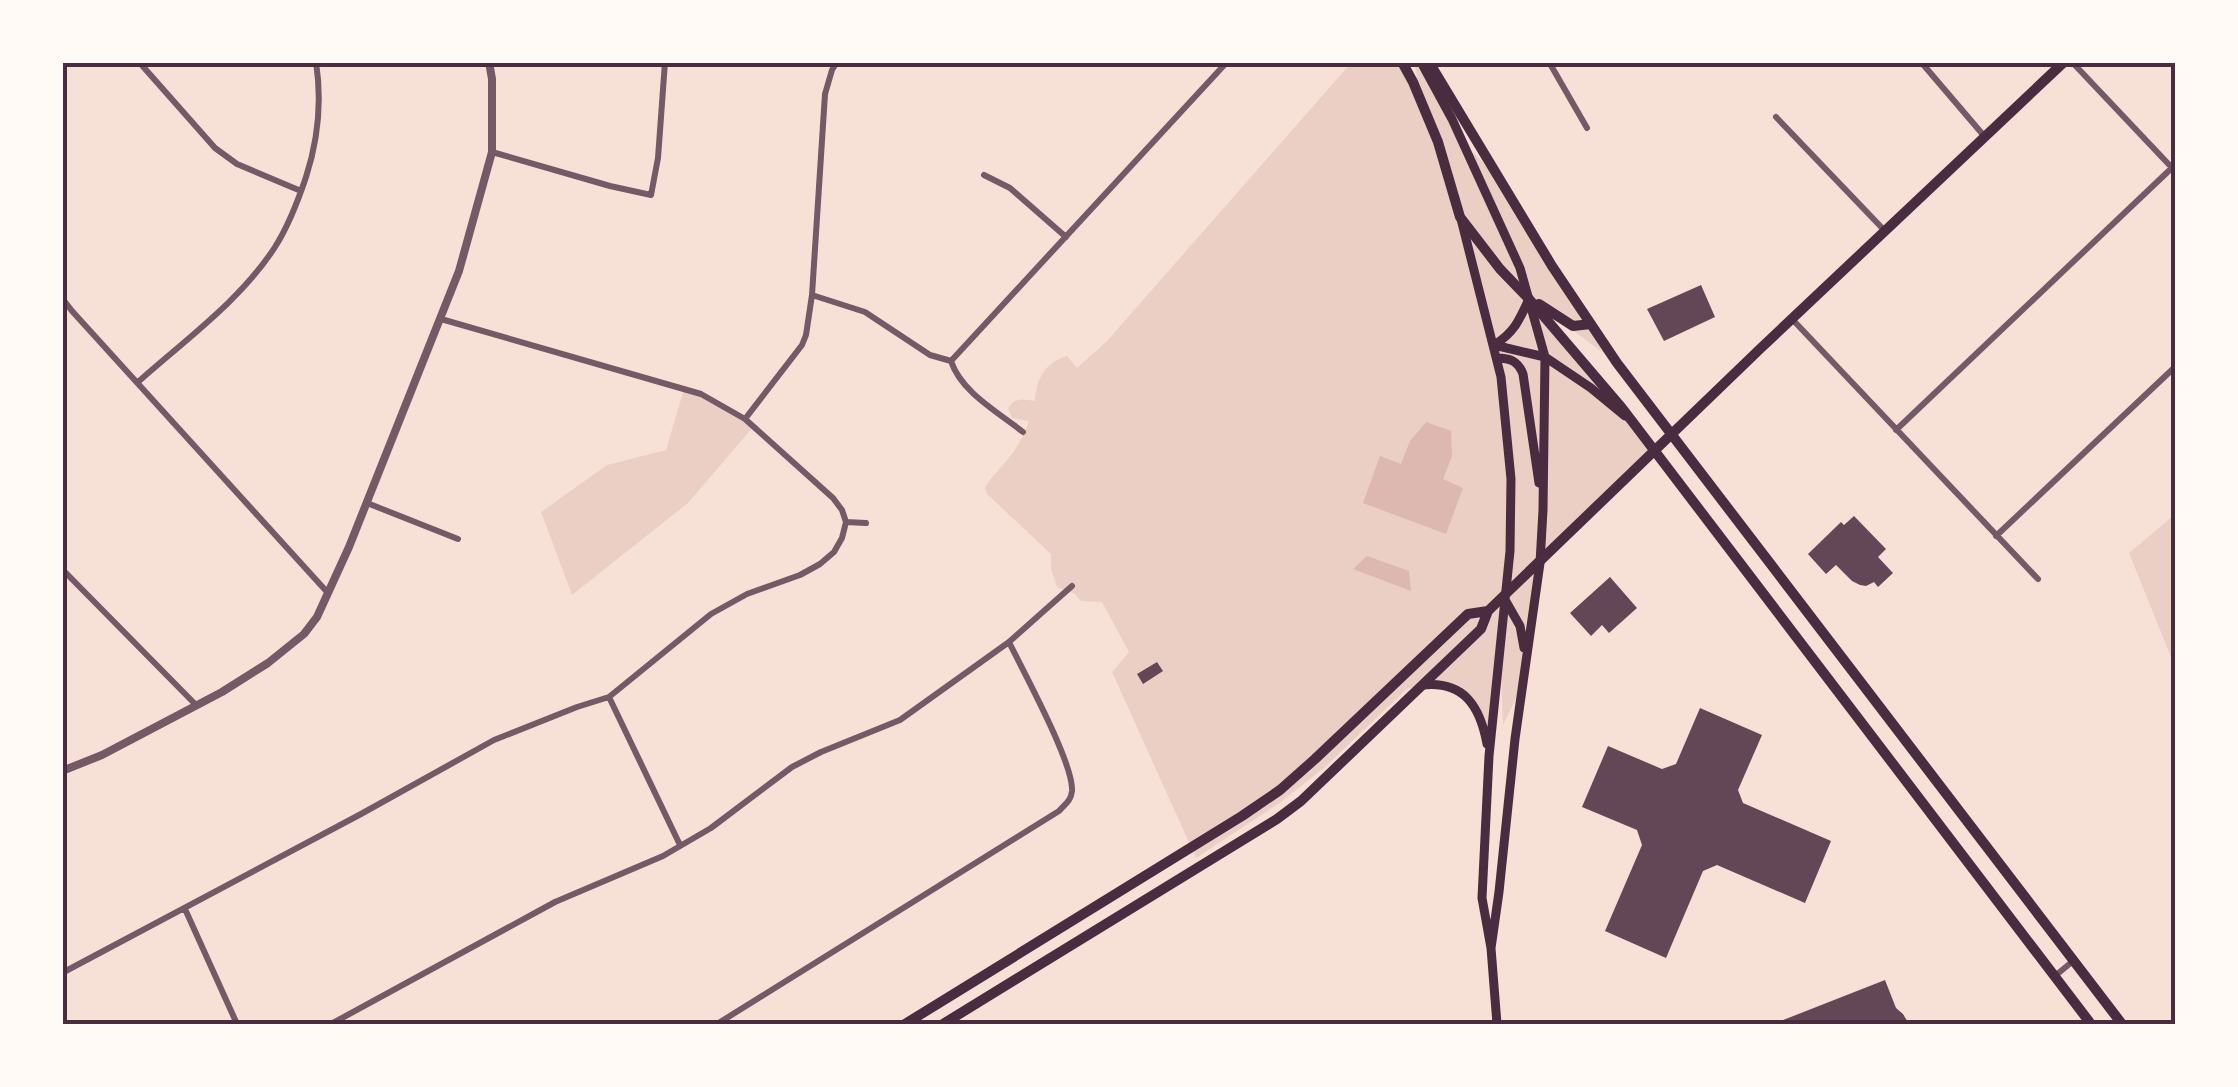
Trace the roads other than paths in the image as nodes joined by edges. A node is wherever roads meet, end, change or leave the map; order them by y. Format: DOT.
graph roads {
  1 [pos="139,62"];
  2 [pos="316,62"];
  3 [pos="489,62"];
  4 [pos="665,62"];
  5 [pos="837,62"];
  6 [pos="1227,62"];
  7 [pos="1402,62"];
  8 [pos="1422,62"];
  9 [pos="1429,62"];
  10 [pos="1564,62"];
  11 [pos="1921,62"];
  12 [pos="2068,62"];
  13 [pos="1551,66"];
  14 [pos="1776,117"];
  15 [pos="1587,128"];
  16 [pos="1985,137"];
  17 [pos="492,152"];
  18 [pos="2174,168"];
  19 [pos="984,175"];
  20 [pos="301,191"];
  21 [pos="1460,216"];
  22 [pos="1885,231"];
  23 [pos="1066,237"];
  24 [pos="812,295"];
  25 [pos="62,298"];
  26 [pos="1529,298"];
  27 [pos="440,319"];
  28 [pos="1792,319"];
  29 [pos="1591,324"];
  30 [pos="1494,345"];
  31 [pos="1498,358"];
  32 [pos="1545,358"];
  33 [pos="951,360"];
  34 [pos="2176,366"];
  35 [pos="138,382"];
  36 [pos="745,418"];
  37 [pos="1634,424"];
  38 [pos="1896,430"];
  39 [pos="1023,432"];
  40 [pos="1672,436"];
  41 [pos="1654,452"];
  42 [pos="367,502"];
  43 [pos="1544,510"];
  44 [pos="846,522"];
  45 [pos="866,522"];
  46 [pos="1996,536"];
  47 [pos="458,538"];
  48 [pos="1540,562"];
  49 [pos="62,569"];
  50 [pos="2038,579"];
  51 [pos="1072,586"];
  52 [pos="329,594"];
  53 [pos="1504,597"];
  54 [pos="1488,611"];
  55 [pos="1009,642"];
  56 [pos="1525,666"];
  57 [pos="1420,685"];
  58 [pos="609,697"];
  59 [pos="196,705"];
  60 [pos="1489,756"];
  61 [pos="62,771"];
  62 [pos="680,845"];
  63 [pos="185,908"];
  64 [pos="1491,948"];
  65 [pos="2073,961"];
  66 [pos="62,973"];
  67 [pos="2054,976"];
  68 [pos="237,1024"];
  69 [pos="331,1024"];
  70 [pos="717,1024"];
  71 [pos="906,1024"];
  72 [pos="943,1024"];
  73 [pos="1497,1024"];
  74 [pos="2091,1024"];
  75 [pos="2122,1024"];
  1 -- 20 [label="street"];
  2 -- 20 [label="street"];
  3 -- 17 [label="street"];
  4 -- 17 [label="street"];
  5 -- 24 [label="street"];
  6 -- 23 [label="street"];
  7 -- 21 [label="main road"];
  8 -- 26 [label="main road"];
  9 -- 29 [label="main road"];
  10 -- 13 [label="street"];
  11 -- 16 [label="street"];
  12 -- 16 [label="main road"];
  12 -- 18 [label="street"];
  13 -- 15 [label="street"];
  14 -- 22 [label="street"];
  16 -- 22 [label="main road"];
  17 -- 27 [label="street"];
  18 -- 38 [label="street"];
  19 -- 23 [label="street"];
  20 -- 35 [label="street"];
  21 -- 26 [label="main road"];
  21 -- 30 [label="main road"];
  22 -- 28 [label="main road"];
  23 -- 33 [label="street"];
  24 -- 33 [label="street"];
  24 -- 36 [label="street"];
  25 -- 35 [label="street"];
  26 -- 29 [label="main road"];
  26 -- 30 [label="main road"];
  26 -- 32 [label="main road"];
  26 -- 37 [label="main road"];
  27 -- 36 [label="street"];
  27 -- 42 [label="street"];
  28 -- 38 [label="street"];
  28 -- 40 [label="main road"];
  29 -- 40 [label="main road"];
  30 -- 31 [label="main road"];
  30 -- 32 [label="main road"];
  31 -- 43 [label="main road"];
  31 -- 53 [label="main road"];
  32 -- 37 [label="main road"];
  32 -- 43 [label="main road"];
  33 -- 39 [label="street"];
  34 -- 46 [label="street"];
  35 -- 52 [label="street"];
  36 -- 44 [label="street"];
  37 -- 41 [label="main road"];
  38 -- 46 [label="street"];
  40 -- 41 [label="main road"];
  40 -- 65 [label="main road"];
  41 -- 48 [label="main road"];
  41 -- 67 [label="main road"];
  42 -- 47 [label="street"];
  42 -- 52 [label="street"];
  43 -- 48 [label="main road"];
  44 -- 45 [label="street"];
  44 -- 58 [label="street"];
  46 -- 50 [label="street"];
  48 -- 53 [label="main road"];
  48 -- 56 [label="main road"];
  49 -- 59 [label="street"];
  51 -- 55 [label="street"];
  52 -- 59 [label="street"];
  53 -- 54 [label="main road"];
  53 -- 56 [label="main road"];
  53 -- 60 [label="main road"];
  54 -- 57 [label="main road"];
  54 -- 71 [label="main road"];
  55 -- 62 [label="street"];
  55 -- 70 [label="street"];
  56 -- 64 [label="main road"];
  57 -- 60 [label="main road"];
  57 -- 72 [label="main road"];
  58 -- 62 [label="street"];
  58 -- 63 [label="street"];
  59 -- 61 [label="street"];
  60 -- 64 [label="main road"];
  62 -- 69 [label="street"];
  63 -- 66 [label="street"];
  63 -- 68 [label="street"];
  64 -- 73 [label="main road"];
  65 -- 67 [label="street"];
  65 -- 75 [label="main road"];
  67 -- 74 [label="main road"];
}
